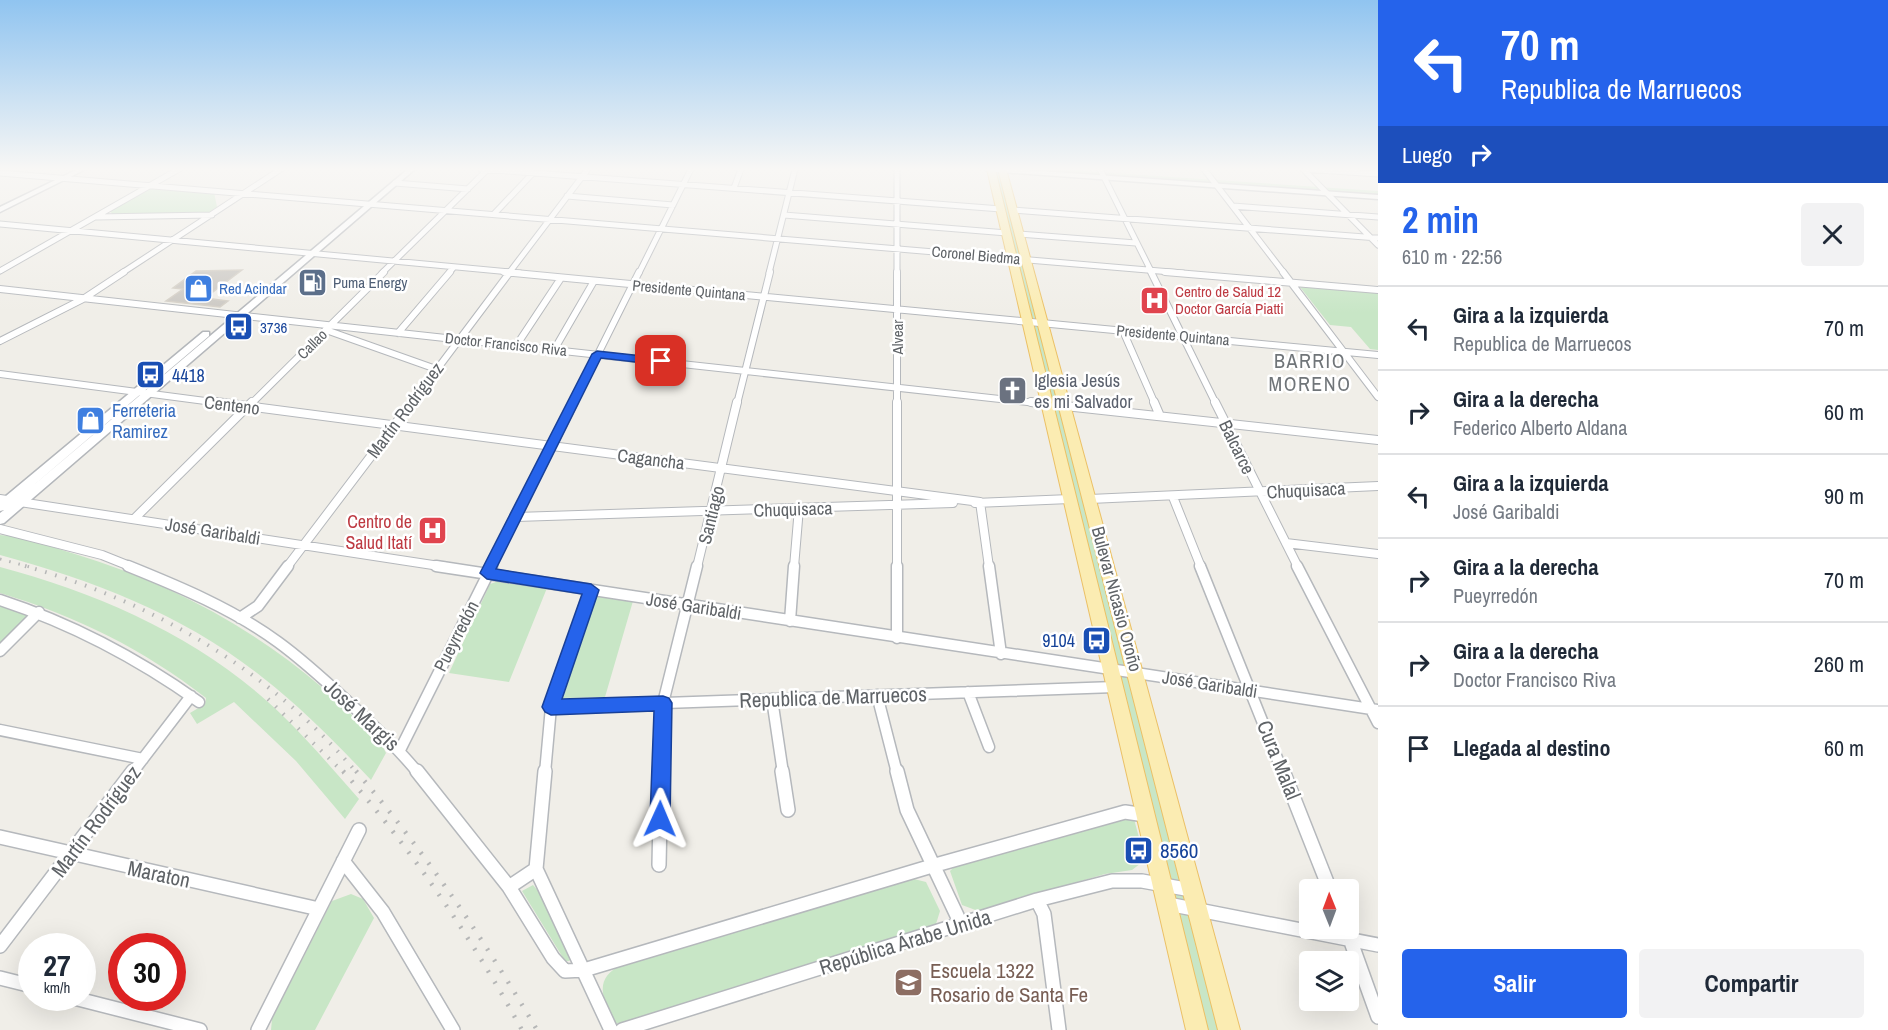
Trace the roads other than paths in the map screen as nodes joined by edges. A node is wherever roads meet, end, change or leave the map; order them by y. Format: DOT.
graph roads {
  1 [pos="95,217"];
  2 [pos="209,217"];
  3 [pos="346,217"];
  4 [pos="352,217"];
  5 [pos="440,217"];
  6 [pos="528,217"];
  7 [pos="667,217"];
  8 [pos="783,217"];
  9 [pos="810,217"];
  10 [pos="897,217"];
  11 [pos="1003,217"];
  12 [pos="1015,217"];
  13 [pos="1110,217"];
  14 [pos="1242,217"];
  15 [pos="1350,217"];
  16 [pos="1123,218"];
  17 [pos="549,219"];
  18 [pos="0,224"];
  19 [pos="897,224"];
  20 [pos="1250,228"];
  21 [pos="661,229"];
  22 [pos="70,231"];
  23 [pos="1006,233"];
  24 [pos="1019,234"];
  25 [pos="1371,237"];
  26 [pos="1378,238"];
  27 [pos="174,239"];
  28 [pos="778,239"];
  29 [pos="1136,243"];
  30 [pos="1378,245"];
  31 [pos="897,249"];
  32 [pos="306,253"];
  33 [pos="1013,259"];
  34 [pos="1026,260"];
  35 [pos="394,262"];
  36 [pos="454,267"];
  37 [pos="1149,270"];
  38 [pos="0,271"];
  39 [pos="508,273"];
  40 [pos="561,278"];
  41 [pos="594,281"];
  42 [pos="1292,283"];
  43 [pos="633,284"];
  44 [pos="0,289"];
  45 [pos="1378,290"];
  46 [pos="765,297"];
  47 [pos="83,299"];
  48 [pos="897,309"];
  49 [pos="234,315"];
  50 [pos="1028,322"];
  51 [pos="1043,323"];
  52 [pos="328,328"];
  53 [pos="1123,331"];
  54 [pos="398,333"];
  55 [pos="1183,336"];
  56 [pos="458,339"];
  57 [pos="0,341"];
  58 [pos="516,346"];
  59 [pos="554,350"];
  60 [pos="1344,352"];
  61 [pos="597,354"];
  62 [pos="1378,355"];
  63 [pos="436,369"];
  64 [pos="747,371"];
  65 [pos="0,374"];
  66 [pos="897,387"];
  67 [pos="142,393"];
  68 [pos="1378,397"];
  69 [pos="1047,404"];
  70 [pos="1065,406"];
  71 [pos="248,407"];
  72 [pos="1160,416"];
  73 [pos="1226,423"];
  74 [pos="393,426"];
  75 [pos="1378,440"];
  76 [pos="551,446"];
  77 [pos="722,469"];
  78 [pos="1378,486"];
  79 [pos="897,491"];
  80 [pos="1260,493"];
  81 [pos="1173,497"];
  82 [pos="5,499"];
  83 [pos="1070,499"];
  84 [pos="1090,499"];
  85 [pos="22,501"];
  86 [pos="980,502"];
  87 [pos="897,505"];
  88 [pos="0,507"];
  89 [pos="800,508"];
  90 [pos="711,512"];
  91 [pos="516,517"];
  92 [pos="135,518"];
  93 [pos="0,520"];
  94 [pos="0,529"];
  95 [pos="1286,543"];
  96 [pos="304,545"];
  97 [pos="1378,554"];
  98 [pos="487,573"];
  99 [pos="591,590"];
  100 [pos="0,600"];
  101 [pos="688,605"];
  102 [pos="39,612"];
  103 [pos="240,618"];
  104 [pos="789,621"];
  105 [pos="897,638"];
  106 [pos="0,651"];
  107 [pos="1001,654"];
  108 [pos="1136,674"];
  109 [pos="1113,679"];
  110 [pos="1251,691"];
  111 [pos="968,692"];
  112 [pos="877,695"];
  113 [pos="772,699"];
  114 [pos="663,703"];
  115 [pos="551,707"];
  116 [pos="1374,710"];
  117 [pos="1378,723"];
  118 [pos="0,730"];
  119 [pos="989,747"];
  120 [pos="400,750"];
  121 [pos="143,759"];
  122 [pos="788,810"];
  123 [pos="1146,815"];
  124 [pos="359,830"];
  125 [pos="0,837"];
  126 [pos="70,854"];
  127 [pos="343,861"];
  128 [pos="659,865"];
  129 [pos="932,866"];
  130 [pos="536,869"];
  131 [pos="1326,879"];
  132 [pos="509,887"];
  133 [pos="1165,894"];
  134 [pos="1037,900"];
  135 [pos="1194,900"];
  136 [pos="319,909"];
  137 [pos="1299,923"];
  138 [pos="961,924"];
  139 [pos="1359,938"];
  140 [pos="1350,939"];
  141 [pos="1378,945"];
  142 [pos="0,946"];
  143 [pos="584,970"];
  144 [pos="0,978"];
  145 [pos="18,983"];
  146 [pos="96,1004"];
  147 [pos="1378,1017"];
  148 [pos="200,1030"];
  149 [pos="258,1030"];
  150 [pos="453,1030"];
  151 [pos="611,1030"];
  152 [pos="622,1030"];
  153 [pos="1059,1030"];
  154 [pos="1197,1030"];
  155 [pos="1229,1030"];
  1 -- 22 [label="street"];
  2 -- 27 [label="street"];
  3 -- 32 [label="main road"];
  4 -- 32 [label="main road"];
  5 -- 35 [label="street, Callao"];
  6 -- 17 [label="street, Coronel Biedma"];
  7 -- 21 [label="street, Pueyrredón"];
  8 -- 28 [label="street, Santiago"];
  9 -- 19 [label="street"];
  10 -- 19 [label="street, Alvear"];
  11 -- 23 [label="main road, Bulevar Nicasio Oroño"];
  12 -- 24 [label="main road, Bulevar Nicasio Oroño"];
  13 -- 16 [label="street"];
  14 -- 20 [label="street"];
  15 -- 25 [label="street"];
  16 -- 20 [label="street"];
  16 -- 29 [label="street, Balcarce"];
  17 -- 21 [label="street, Coronel Biedma"];
  17 -- 39 [label="street, Martín Rodríguez"];
  18 -- 22 [label="street, Presidente Quintana"];
  19 -- 23 [label="street"];
  19 -- 31 [label="street, Alvear"];
  20 -- 25 [label="street"];
  20 -- 42 [label="street"];
  21 -- 28 [label="street, Coronel Biedma"];
  21 -- 43 [label="street, Pueyrredón"];
  22 -- 27 [label="street, Presidente Quintana"];
  22 -- 38 [label="street"];
  23 -- 33 [label="main road, Bulevar Nicasio Oroño"];
  24 -- 29 [label="street"];
  24 -- 34 [label="main road, Bulevar Nicasio Oroño"];
  25 -- 26 [label="street"];
  25 -- 30 [label="street"];
  27 -- 32 [label="street, Presidente Quintana"];
  27 -- 47 [label="street"];
  28 -- 31 [label="street, Coronel Biedma"];
  28 -- 46 [label="street, Santiago"];
  29 -- 37 [label="street, Balcarce"];
  31 -- 33 [label="street, Coronel Biedma"];
  31 -- 48 [label="street, Alvear"];
  32 -- 35 [label="street, Presidente Quintana"];
  32 -- 49 [label="main road"];
  33 -- 34 [label="street, Coronel Biedma"];
  33 -- 50 [label="main road, Bulevar Nicasio Oroño"];
  34 -- 37 [label="street, Coronel Biedma"];
  34 -- 51 [label="main road, Bulevar Nicasio Oroño"];
  35 -- 36 [label="street, Presidente Quintana"];
  35 -- 52 [label="street, Callao"];
  36 -- 39 [label="street, Presidente Quintana"];
  36 -- 54 [label="street"];
  37 -- 42 [label="street, Coronel Biedma"];
  37 -- 55 [label="street, Balcarce"];
  39 -- 40 [label="street, Presidente Quintana"];
  39 -- 56 [label="street, Martín Rodríguez"];
  40 -- 41 [label="street, Presidente Quintana"];
  40 -- 58 [label="street"];
  41 -- 43 [label="street, Presidente Quintana"];
  41 -- 59 [label="street"];
  42 -- 45 [label="street, Coronel Biedma"];
  42 -- 60 [label="street"];
  43 -- 46 [label="street, Presidente Quintana"];
  43 -- 61 [label="street, Pueyrredón"];
  44 -- 47 [label="street, Doctor Francisco Riva"];
  46 -- 48 [label="street, Presidente Quintana"];
  46 -- 64 [label="street, Santiago"];
  47 -- 49 [label="street, Doctor Francisco Riva"];
  47 -- 57 [label="street"];
  48 -- 50 [label="street, Presidente Quintana"];
  48 -- 66 [label="street, Alvear"];
  49 -- 52 [label="street, Doctor Francisco Riva"];
  49 -- 67 [label="main road"];
  50 -- 51 [label="street, Presidente Quintana"];
  50 -- 69 [label="main road, Bulevar Nicasio Oroño"];
  51 -- 53 [label="street, Presidente Quintana"];
  51 -- 70 [label="main road, Bulevar Nicasio Oroño"];
  52 -- 54 [label="street, Doctor Francisco Riva"];
  52 -- 63 [label="street"];
  52 -- 71 [label="street, Callao"];
  53 -- 55 [label="street, Presidente Quintana"];
  53 -- 72 [label="street"];
  54 -- 56 [label="street, Doctor Francisco Riva"];
  55 -- 60 [label="street, Presidente Quintana"];
  55 -- 73 [label="street, Balcarce"];
  56 -- 58 [label="street, Doctor Francisco Riva"];
  56 -- 63 [label="street, Martín Rodríguez"];
  58 -- 59 [label="street, Doctor Francisco Riva"];
  59 -- 61 [label="street, Doctor Francisco Riva"];
  60 -- 62 [label="street, Presidente Quintana"];
  60 -- 68 [label="street"];
  61 -- 64 [label="street, Doctor Francisco Riva"];
  61 -- 76 [label="street, Pueyrredón"];
  63 -- 74 [label="street, Martín Rodríguez"];
  64 -- 66 [label="street, Doctor Francisco Riva"];
  64 -- 77 [label="street, Santiago"];
  65 -- 67 [label="street, Centeno"];
  66 -- 69 [label="street, Doctor Francisco Riva"];
  66 -- 79 [label="street, Alvear"];
  67 -- 71 [label="street, Centeno"];
  67 -- 82 [label="main road"];
  67 -- 85 [label="main road"];
  69 -- 83 [label="main road, Bulevar Nicasio Oroño"];
  70 -- 72 [label="street"];
  70 -- 84 [label="main road, Bulevar Nicasio Oroño"];
  71 -- 74 [label="street, Centeno"];
  71 -- 92 [label="street, Callao"];
  72 -- 73 [label="street"];
  73 -- 75 [label="street"];
  73 -- 80 [label="street, Balcarce"];
  74 -- 76 [label="street, Cagancha"];
  74 -- 96 [label="street, Martín Rodríguez"];
  76 -- 77 [label="street, Cagancha"];
  76 -- 91 [label="street, Pueyrredón"];
  77 -- 79 [label="street, Cagancha"];
  77 -- 90 [label="street, Santiago"];
  78 -- 80 [label="street, Chuquisaca"];
  79 -- 86 [label="street, Cagancha"];
  79 -- 87 [label="street, Alvear"];
  80 -- 81 [label="street, Chuquisaca"];
  80 -- 95 [label="street, Balcarce"];
  81 -- 84 [label="street, Chuquisaca"];
  81 -- 110 [label="street, Cura Malal"];
  82 -- 85 [label="street, José Garibaldi"];
  82 -- 88 [label="main road"];
  83 -- 86 [label="street, Chuquisaca"];
  83 -- 109 [label="main road, Bulevar Nicasio Oroño"];
  84 -- 108 [label="main road, Bulevar Nicasio Oroño"];
  85 -- 92 [label="street, José Garibaldi"];
  85 -- 93 [label="main road"];
  86 -- 87 [label="street, Chuquisaca"];
  86 -- 107 [label="street"];
  87 -- 89 [label="street, Chuquisaca"];
  87 -- 105 [label="street, Alvear"];
  89 -- 90 [label="street, Chuquisaca"];
  89 -- 104 [label="street"];
  90 -- 91 [label="street, Chuquisaca"];
  90 -- 101 [label="street, Santiago"];
  91 -- 98 [label="street, Pueyrredón"];
  92 -- 96 [label="street, José Garibaldi"];
  94 -- 103 [label="street, José Margis"];
  95 -- 97 [label="street"];
  95 -- 116 [label="street, Balcarce"];
  96 -- 98 [label="street, José Garibaldi"];
  96 -- 103 [label="street, Martín Rodríguez"];
  98 -- 99 [label="street, José Garibaldi"];
  98 -- 120 [label="street, Pueyrredón"];
  99 -- 101 [label="street, José Garibaldi"];
  99 -- 115 [label="street"];
  100 -- 102 [label="street"];
  101 -- 104 [label="street, José Garibaldi"];
  101 -- 114 [label="street, Santiago"];
  102 -- 106 [label="street"];
  102 -- 121 [label="street, Martín Rodríguez"];
  103 -- 120 [label="street, José Margis"];
  104 -- 105 [label="street, José Garibaldi"];
  105 -- 107 [label="street, José Garibaldi"];
  107 -- 109 [label="street, José Garibaldi"];
  108 -- 109 [label="street, José Garibaldi"];
  108 -- 110 [label="street, José Garibaldi"];
  108 -- 135 [label="main road, Bulevar Nicasio Oroño"];
  109 -- 111 [label="street, Republica de Marruecos"];
  109 -- 123 [label="main road, Bulevar Nicasio Oroño"];
  110 -- 116 [label="street, José Garibaldi"];
  110 -- 131 [label="street, Cura Malal"];
  111 -- 112 [label="street, Republica de Marruecos"];
  111 -- 119 [label="street"];
  112 -- 113 [label="street, Republica de Marruecos"];
  112 -- 129 [label="street"];
  113 -- 114 [label="street, Republica de Marruecos"];
  113 -- 122 [label="street"];
  114 -- 115 [label="street, Republica de Marruecos"];
  114 -- 128 [label="street, Santiago"];
  115 -- 130 [label="street"];
  116 -- 117 [label="street, Balcarce"];
  118 -- 121 [label="street"];
  120 -- 132 [label="street, José Margis"];
  121 -- 126 [label="street, Martín Rodríguez"];
  123 -- 129 [label="street"];
  123 -- 133 [label="main road, Bulevar Nicasio Oroño"];
  124 -- 127 [label="street"];
  125 -- 126 [label="street, Maraton"];
  126 -- 136 [label="street, Maraton"];
  126 -- 142 [label="street, Martín Rodríguez"];
  127 -- 136 [label="street"];
  127 -- 150 [label="street"];
  129 -- 138 [label="street"];
  129 -- 143 [label="street"];
  130 -- 132 [label="street"];
  130 -- 143 [label="street"];
  132 -- 143 [label="street, José Margis"];
  133 -- 134 [label="street, República Árabe Unida"];
  133 -- 135 [label="street"];
  133 -- 135 [label="street, República Árabe Unida"];
  133 -- 154 [label="main road, Bulevar Nicasio Oroño"];
  134 -- 138 [label="street, República Árabe Unida"];
  134 -- 153 [label="street"];
  135 -- 137 [label="street, República Árabe Unida"];
  135 -- 155 [label="main road, Bulevar Nicasio Oroño"];
  136 -- 149 [label="street"];
  138 -- 152 [label="street, República Árabe Unida"];
  139 -- 141 [label="street, República Árabe Unida"];
  140 -- 147 [label="street"];
  143 -- 151 [label="street"];
  144 -- 145 [label="street"];
  146 -- 148 [label="street"];
}
